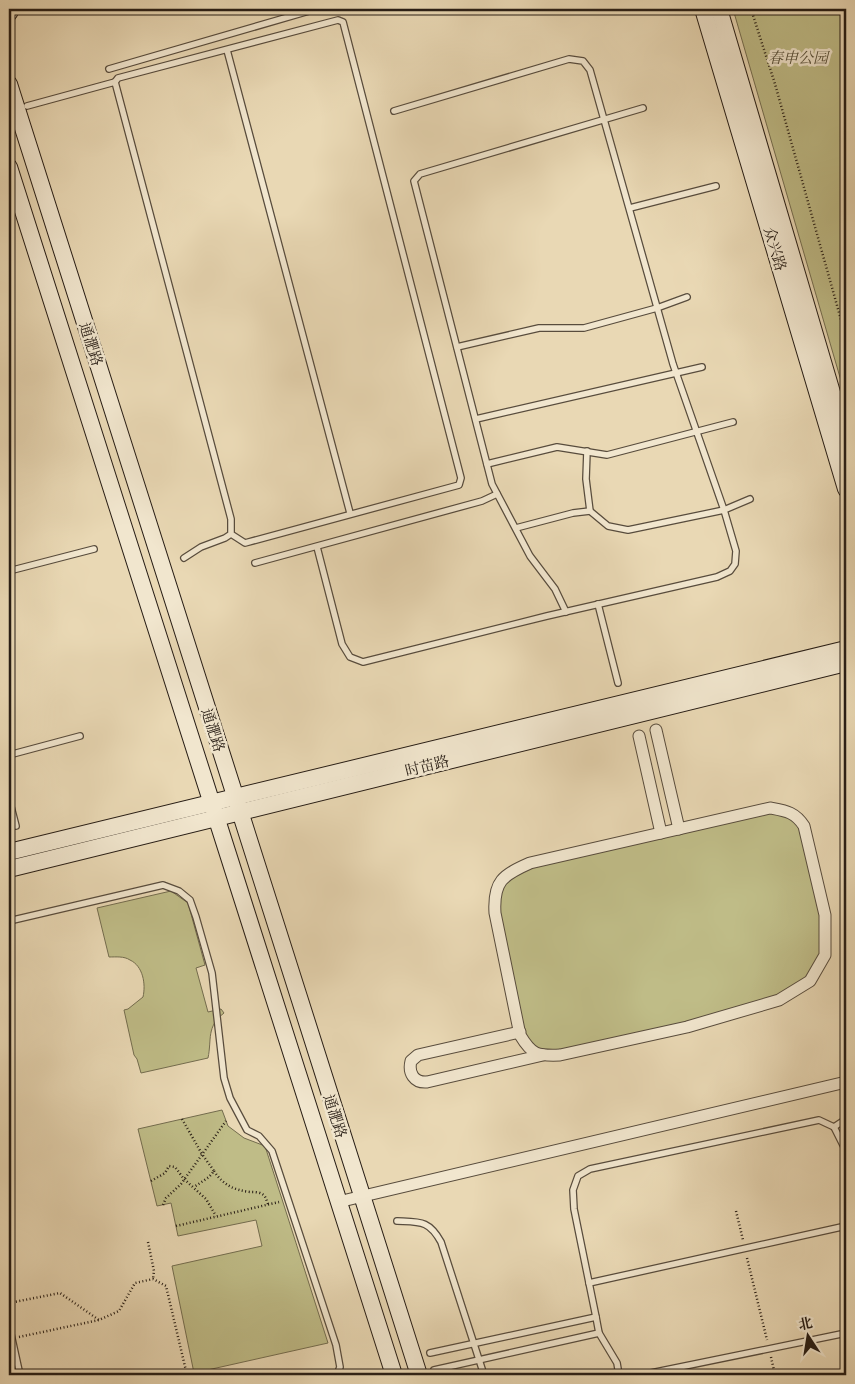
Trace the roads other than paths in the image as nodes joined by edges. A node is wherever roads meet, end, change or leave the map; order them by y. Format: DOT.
graph roads {
  1 [pos="11,9"];
  2 [pos="316,9"];
  3 [pos="703,9"];
  4 [pos="719,9"];
  5 [pos="9,13"];
  6 [pos="227,50"];
  7 [pos="109,68"];
  8 [pos="115,82"];
  9 [pos="9,84"];
  10 [pos="27,106"];
  11 [pos="643,108"];
  12 [pos="394,111"];
  13 [pos="605,120"];
  14 [pos="9,167"];
  15 [pos="716,186"];
  16 [pos="630,208"];
  17 [pos="687,297"];
  18 [pos="657,308"];
  19 [pos="457,347"];
  20 [pos="702,367"];
  21 [pos="476,419"];
  22 [pos="733,422"];
  23 [pos="846,440"];
  24 [pos="587,451"];
  25 [pos="487,464"];
  26 [pos="846,489"];
  27 [pos="498,494"];
  28 [pos="750,499"];
  29 [pos="724,510"];
  30 [pos="590,511"];
  31 [pos="350,513"];
  32 [pos="516,528"];
  33 [pos="231,534"];
  34 [pos="318,547"];
  35 [pos="94,549"];
  36 [pos="184,558"];
  37 [pos="255,563"];
  38 [pos="9,571"];
  39 [pos="598,604"];
  40 [pos="566,612"];
  41 [pos="846,649"];
  42 [pos="846,663"];
  43 [pos="618,684"];
  44 [pos="656,730"];
  45 [pos="80,736"];
  46 [pos="639,736"];
  47 [pos="9,754"];
  48 [pos="9,799"];
  49 [pos="237,804"];
  50 [pos="213,810"];
  51 [pos="16,826"];
  52 [pos="679,829"];
  53 [pos="661,833"];
  54 [pos="9,852"];
  55 [pos="9,869"];
  56 [pos="9,921"];
  57 [pos="520,1032"];
  58 [pos="543,1055"];
  59 [pos="846,1082"];
  60 [pos="846,1119"];
  61 [pos="834,1128"];
  62 [pos="846,1158"];
  63 [pos="361,1196"];
  64 [pos="338,1202"];
  65 [pos="397,1221"];
  66 [pos="846,1226"];
  67 [pos="589,1283"];
  68 [pos="596,1317"];
  69 [pos="9,1325"];
  70 [pos="599,1333"];
  71 [pos="846,1333"];
  72 [pos="430,1353"];
  73 [pos="426,1372"];
  74 [pos="20,1375"];
  75 [pos="337,1375"];
  76 [pos="394,1375"];
  77 [pos="484,1375"];
  78 [pos="619,1375"];
  79 [pos="641,1375"];
  1 -- 5 [label="street"];
  2 -- 7 [label="lane"];
  3 -- 26 [label="street, 众兴路"];
  4 -- 23 [label="street, 众兴路"];
  6 -- 31 [label="lane"];
  8 -- 10 [label="lane"];
  8 -- 33 [label="lane"];
  8 -- 33 [label="lane"];
  9 -- 49 [label="street, 通淝路"];
  11 -- 13 [label="lane"];
  12 -- 13 [label="lane"];
  13 -- 16 [label="lane"];
  13 -- 19 [label="lane"];
  14 -- 50 [label="street, 通淝路"];
  15 -- 16 [label="lane"];
  16 -- 18 [label="lane"];
  17 -- 18 [label="lane"];
  18 -- 19 [label="lane"];
  18 -- 29 [label="lane"];
  19 -- 21 [label="lane"];
  20 -- 21 [label="lane"];
  21 -- 25 [label="lane"];
  22 -- 24 [label="lane"];
  24 -- 25 [label="lane"];
  24 -- 30 [label="lane"];
  25 -- 27 [label="lane"];
  27 -- 32 [label="lane"];
  27 -- 34 [label="lane"];
  28 -- 29 [label="lane"];
  29 -- 30 [label="lane"];
  29 -- 39 [label="lane"];
  30 -- 32 [label="lane"];
  32 -- 40 [label="lane"];
  33 -- 36 [label="lane"];
  34 -- 37 [label="lane"];
  34 -- 40 [label="lane"];
  35 -- 38 [label="lane"];
  39 -- 40 [label="lane"];
  39 -- 43 [label="lane"];
  41 -- 49 [label="street, 时苗路"];
  42 -- 49 [label="street, 时苗路"];
  44 -- 52 [label="street"];
  45 -- 47 [label="lane"];
  46 -- 53 [label="street"];
  48 -- 51 [label="lane"];
  49 -- 50 [label="street, 时苗路"];
  49 -- 63 [label="street, 通淝路"];
  50 -- 54 [label="street, 时苗路"];
  50 -- 55 [label="street, 时苗路"];
  50 -- 64 [label="street, 通淝路"];
  52 -- 53 [label="street"];
  52 -- 58 [label="street"];
  53 -- 57 [label="street"];
  56 -- 75 [label="lane"];
  57 -- 58 [label="street"];
  57 -- 58 [label="street"];
  59 -- 63 [label="street"];
  60 -- 61 [label="lane"];
  61 -- 62 [label="lane"];
  61 -- 67 [label="lane"];
  63 -- 64 [label="street"];
  63 -- 73 [label="street, 通淝路"];
  64 -- 76 [label="street, 通淝路"];
  65 -- 77 [label="lane"];
  66 -- 67 [label="lane"];
  67 -- 68 [label="lane"];
  68 -- 70 [label="lane"];
  68 -- 72 [label="lane"];
  69 -- 74 [label="lane"];
  70 -- 73 [label="lane"];
  70 -- 78 [label="lane"];
  71 -- 79 [label="lane"];
}
